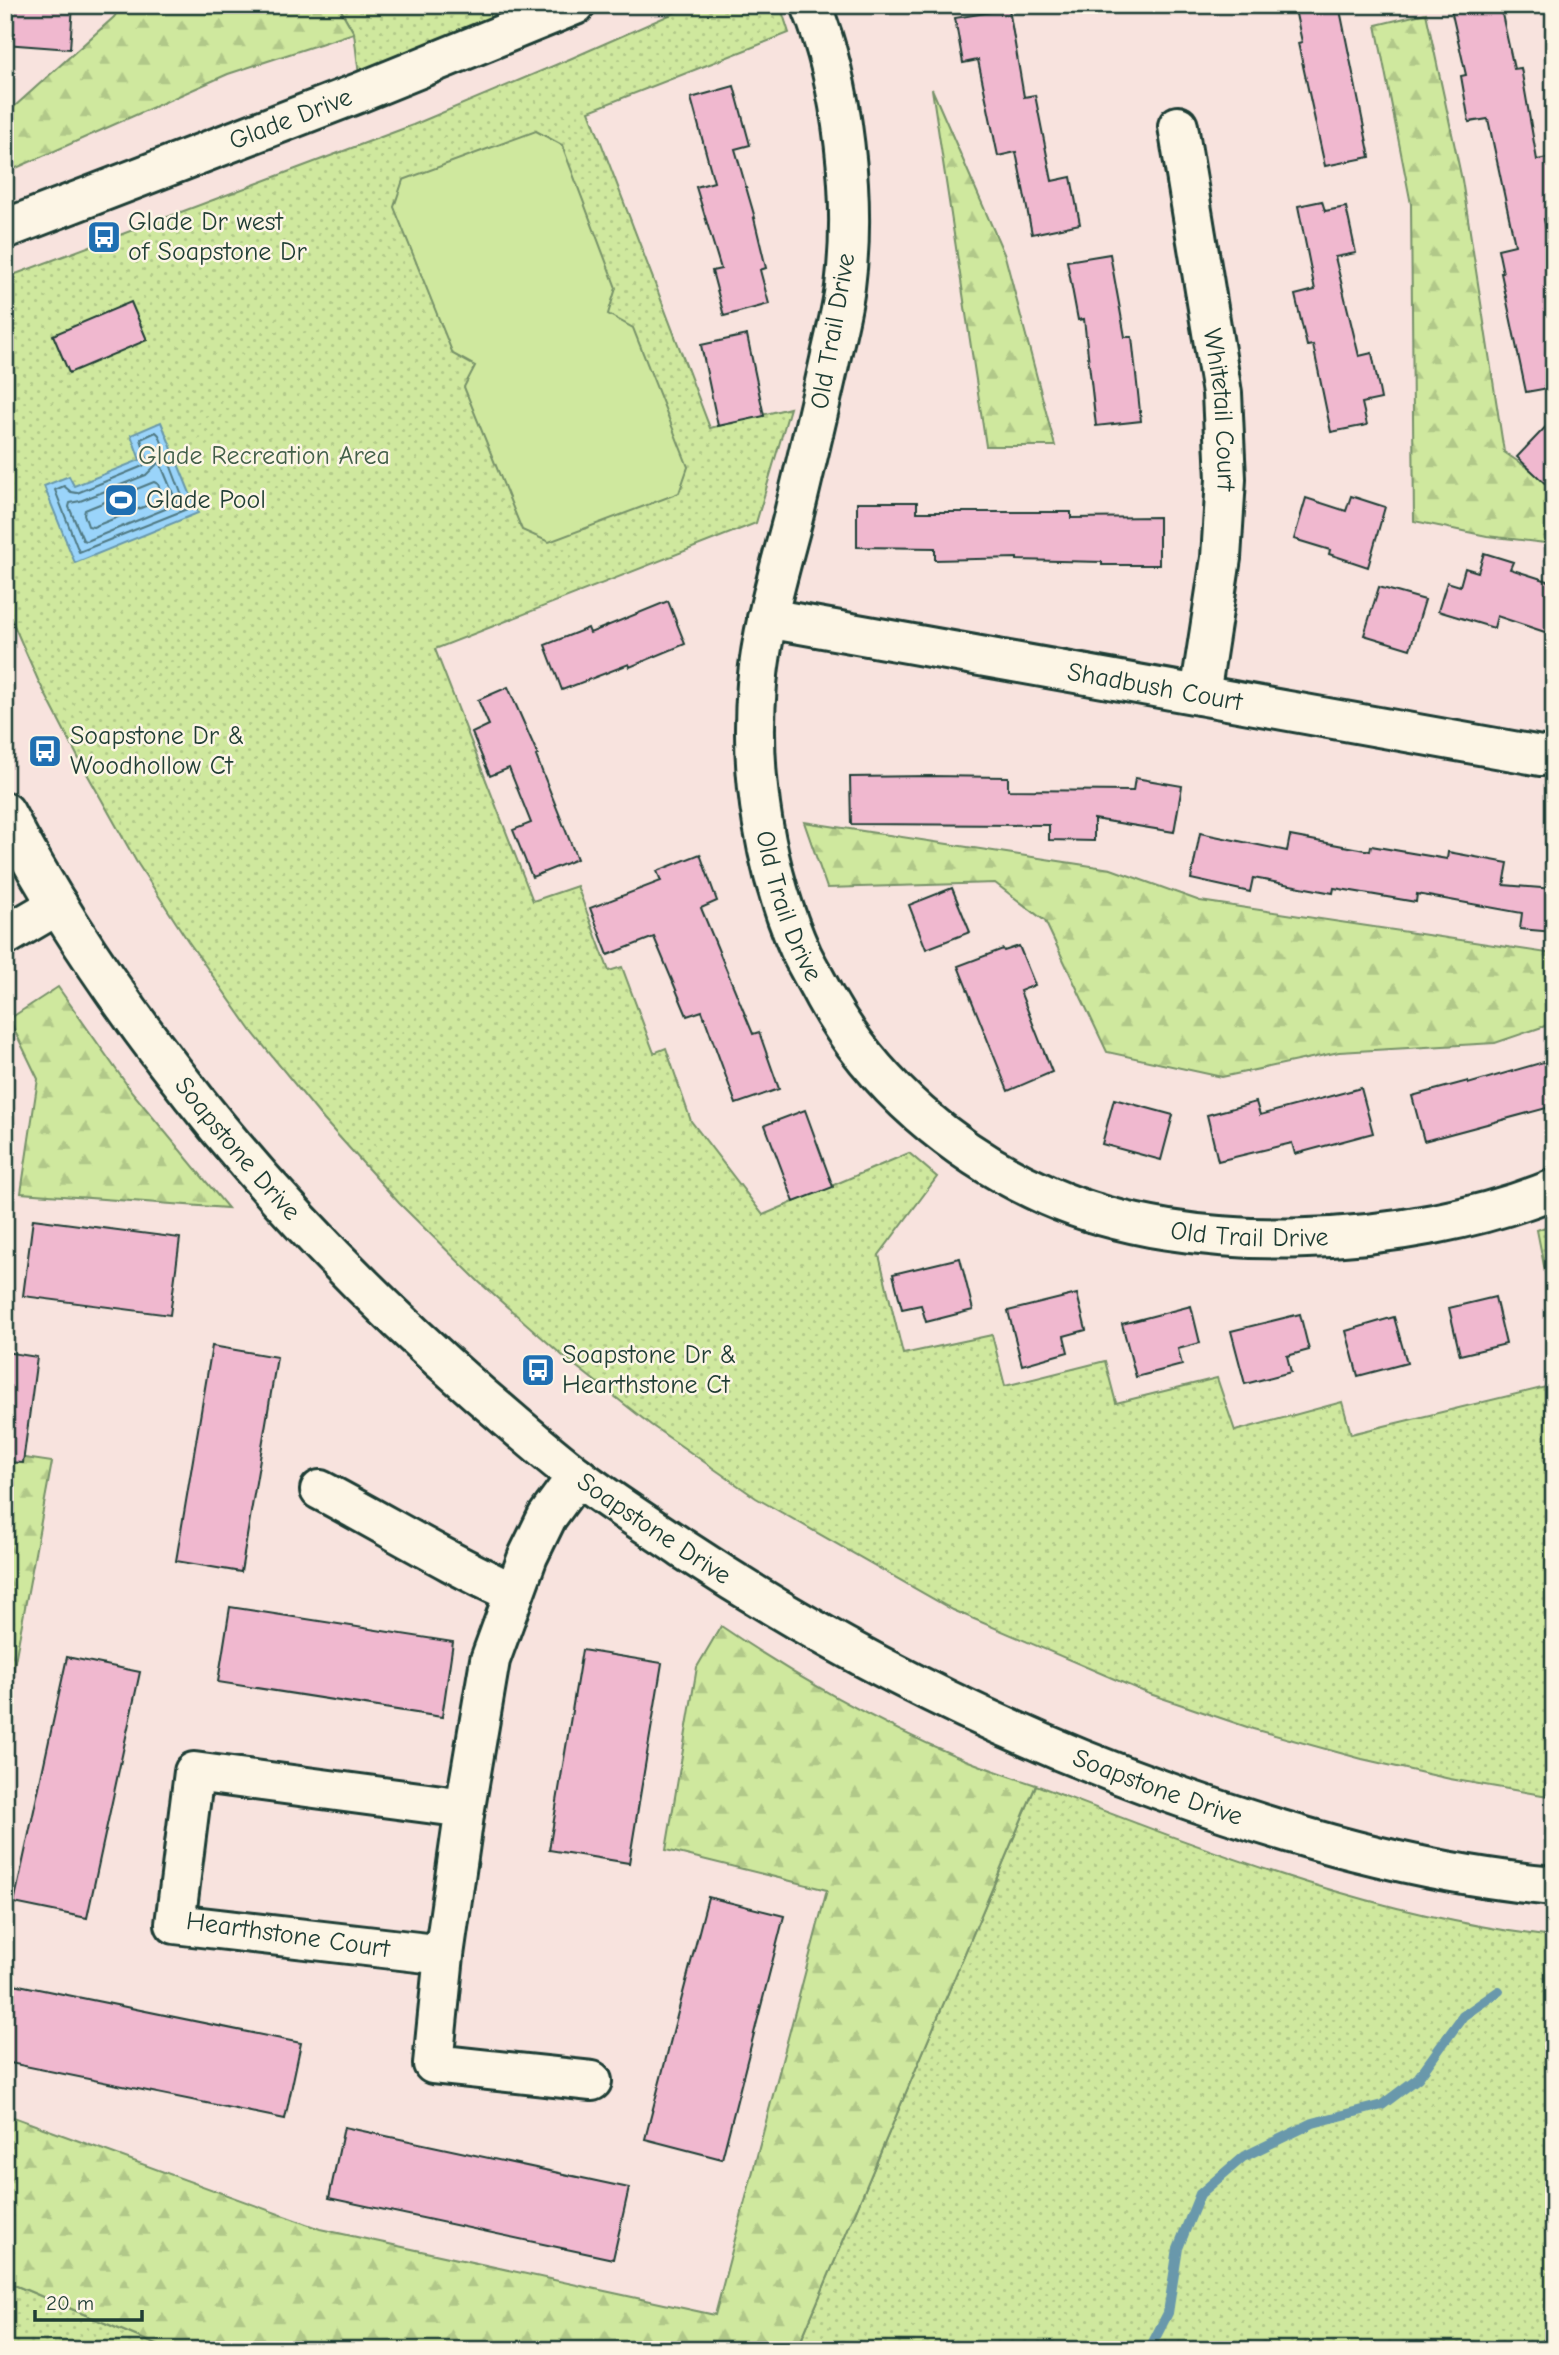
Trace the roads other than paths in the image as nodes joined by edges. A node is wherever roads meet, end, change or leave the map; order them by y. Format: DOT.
graph roads {
  1 [pos="575,5"];
  2 [pos="811,5"];
  3 [pos="1178,126"];
  4 [pos="5,229"];
  5 [pos="767,618"];
  6 [pos="1200,695"];
  7 [pos="1541,756"];
  8 [pos="5,812"];
  9 [pos="58,905"];
  10 [pos="5,936"];
  11 [pos="1554,1189"];
  12 [pos="577,1476"];
  13 [pos="320,1490"];
  14 [pos="514,1593"];
  15 [pos="465,1808"];
  16 [pos="1554,1886"];
  17 [pos="444,1955"];
  18 [pos="592,2081"];
  1 -- 4 [label="street, Glade Drive"];
  2 -- 5 [label="street, Old Trail Drive"];
  3 -- 6 [label="street, Whitetail Court"];
  5 -- 6 [label="street, Shadbush Court"];
  5 -- 11 [label="street, Old Trail Drive"];
  6 -- 7 [label="street, Shadbush Court"];
  8 -- 9 [label="street, Soapstone Drive"];
  9 -- 10 [label="street"];
  9 -- 12 [label="street, Soapstone Drive"];
  12 -- 14 [label="street"];
  12 -- 16 [label="street, Soapstone Drive"];
  13 -- 14 [label="street"];
  14 -- 15 [label="street"];
  15 -- 17 [label="street"];
  15 -- 17 [label="street, Hearthstone Court"];
  17 -- 18 [label="street"];
}
